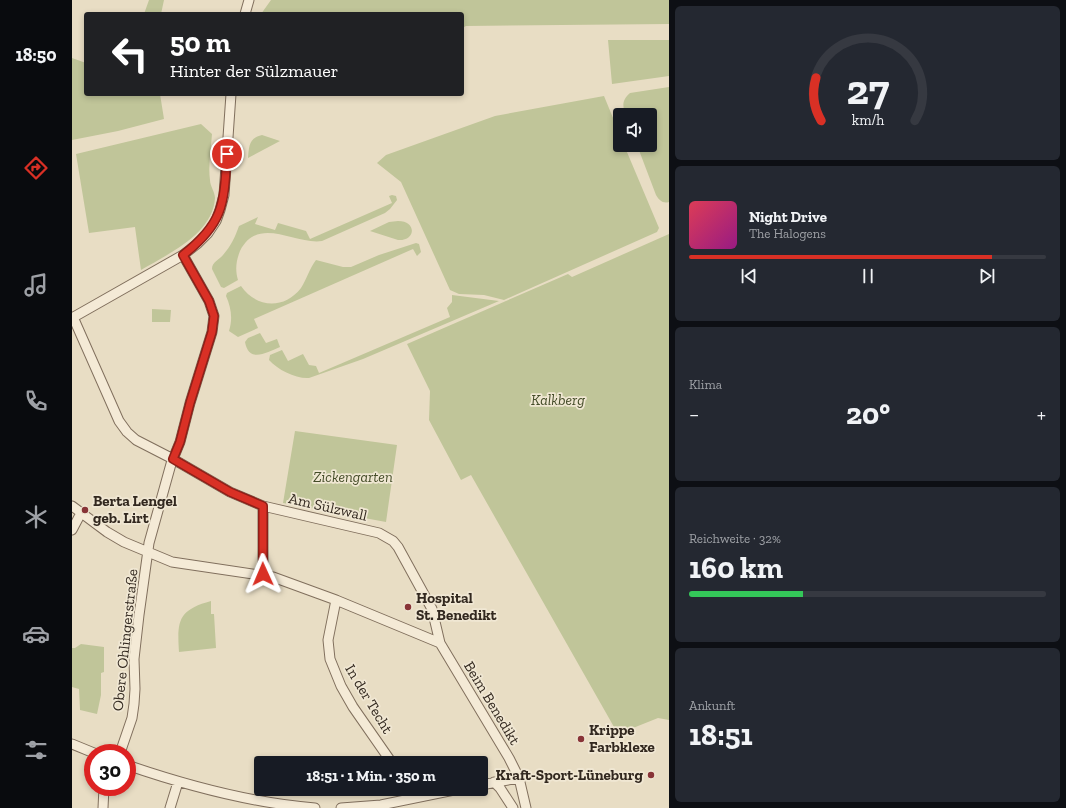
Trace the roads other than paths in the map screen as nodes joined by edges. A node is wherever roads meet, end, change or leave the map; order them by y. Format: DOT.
graph roads {
  1 [pos="249,0"];
  2 [pos="246,12"];
  3 [pos="231,96"];
  4 [pos="183,255"];
  5 [pos="72,318"];
  6 [pos="173,459"];
  7 [pos="72,506"];
  8 [pos="263,506"];
  9 [pos="81,513"];
  10 [pos="72,530"];
  11 [pos="387,537"];
  12 [pos="148,552"];
  13 [pos="263,574"];
  14 [pos="336,600"];
  15 [pos="440,643"];
  16 [pos="72,744"];
  17 [pos="123,744"];
  18 [pos="84,749"];
  19 [pos="387,756"];
  20 [pos="136,769"];
  21 [pos="519,778"];
  22 [pos="178,782"];
  23 [pos="494,782"];
  24 [pos="488,783"];
  25 [pos="104,796"];
  26 [pos="421,796"];
  27 [pos="410,798"];
  28 [pos="285,807"];
  29 [pos="103,808"];
  30 [pos="170,808"];
  31 [pos="315,808"];
  32 [pos="341,808"];
  33 [pos="513,808"];
  34 [pos="526,808"];
  1 -- 2 [label="street"];
  3 -- 4 [label="street"];
  4 -- 5 [label="street"];
  4 -- 6 [label="street, Obere Ohlingerstraße"];
  5 -- 6 [label="street, Am Sülzwall"];
  6 -- 8 [label="street, Am Sülzwall"];
  6 -- 12 [label="street, Obere Ohlingerstraße"];
  7 -- 9 [label="street"];
  8 -- 11 [label="street, Am Sülzwall"];
  8 -- 13 [label="street"];
  9 -- 10 [label="street"];
  9 -- 12 [label="street"];
  11 -- 15 [label="street, Beim Benedikt"];
  12 -- 13 [label="street"];
  12 -- 17 [label="street, Obere Ohlingerstraße"];
  13 -- 14 [label="street"];
  14 -- 15 [label="street"];
  14 -- 19 [label="street, In der Techt"];
  15 -- 21 [label="street, Beim Benedikt"];
  16 -- 18 [label="street"];
  20 -- 22 [label="street"];
  21 -- 23 [label="street"];
  21 -- 34 [label="street, Beim Benedikt"];
  22 -- 28 [label="street"];
  22 -- 30 [label="street"];
  23 -- 24 [label="street"];
  23 -- 33 [label="street"];
  25 -- 29 [label="street"];
  26 -- 27 [label="street"];
  27 -- 32 [label="street"];
  28 -- 31 [label="street"];
}
